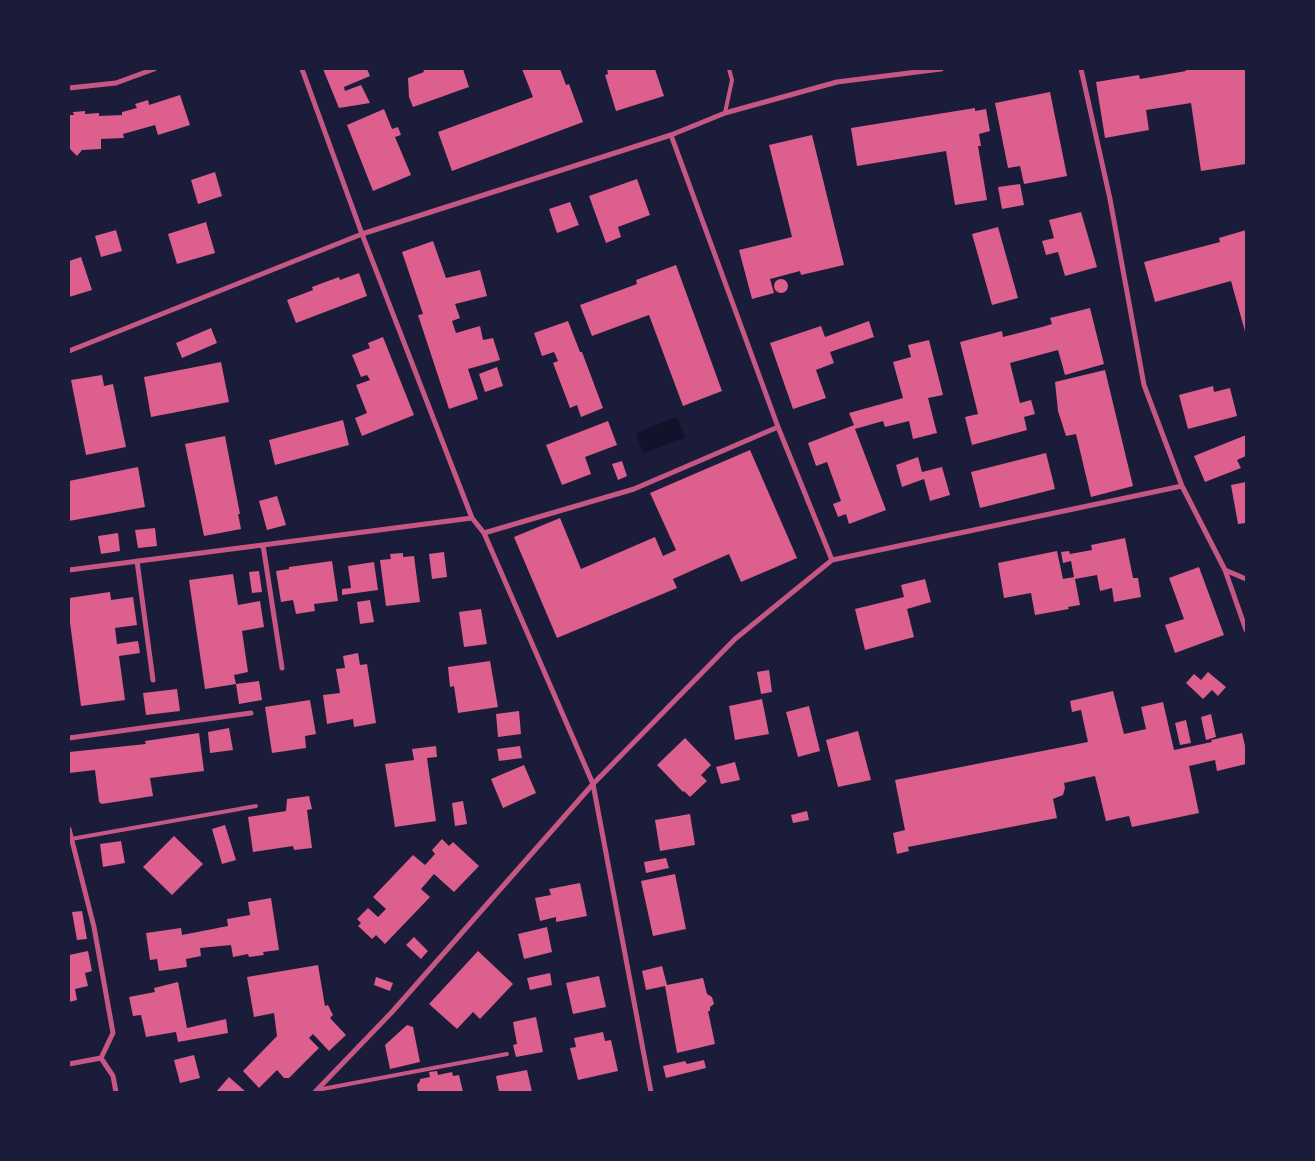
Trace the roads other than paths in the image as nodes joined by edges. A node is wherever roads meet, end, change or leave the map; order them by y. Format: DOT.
graph roads {
  1 [pos="154,69"];
  2 [pos="302,69"];
  3 [pos="728,69"];
  4 [pos="941,69"];
  5 [pos="1081,69"];
  6 [pos="69,88"];
  7 [pos="725,112"];
  8 [pos="671,134"];
  9 [pos="362,234"];
  10 [pos="69,351"];
  11 [pos="778,427"];
  12 [pos="1182,486"];
  13 [pos="472,518"];
  14 [pos="484,533"];
  15 [pos="264,545"];
  16 [pos="832,560"];
  17 [pos="136,561"];
  18 [pos="69,570"];
  19 [pos="1225,570"];
  20 [pos="1246,579"];
  21 [pos="1246,630"];
  22 [pos="282,668"];
  23 [pos="152,680"];
  24 [pos="251,713"];
  25 [pos="69,738"];
  26 [pos="592,784"];
  27 [pos="256,806"];
  28 [pos="69,829"];
  29 [pos="71,839"];
  30 [pos="71,850"];
  31 [pos="508,1054"];
  32 [pos="101,1058"];
  33 [pos="69,1064"];
  34 [pos="316,1091"];
  35 [pos="116,1092"];
  36 [pos="652,1092"];
  1 -- 6 [label="street"];
  2 -- 9 [label="street"];
  3 -- 7 [label="lane"];
  4 -- 7 [label="street"];
  5 -- 12 [label="street"];
  7 -- 8 [label="street"];
  8 -- 9 [label="street"];
  8 -- 11 [label="street"];
  9 -- 10 [label="street"];
  9 -- 13 [label="street"];
  11 -- 14 [label="street"];
  11 -- 16 [label="street"];
  12 -- 16 [label="street"];
  12 -- 19 [label="street"];
  13 -- 14 [label="street"];
  13 -- 15 [label="street"];
  14 -- 26 [label="street"];
  15 -- 17 [label="street"];
  15 -- 22 [label="street"];
  16 -- 26 [label="street"];
  17 -- 18 [label="street"];
  17 -- 23 [label="street"];
  19 -- 20 [label="street"];
  19 -- 21 [label="street"];
  24 -- 25 [label="street"];
  26 -- 34 [label="street"];
  26 -- 36 [label="street"];
  27 -- 29 [label="lane"];
  28 -- 29 [label="street"];
  29 -- 30 [label="street"];
  30 -- 32 [label="street"];
  31 -- 34 [label="lane"];
  32 -- 33 [label="street"];
  32 -- 35 [label="street"];
}
